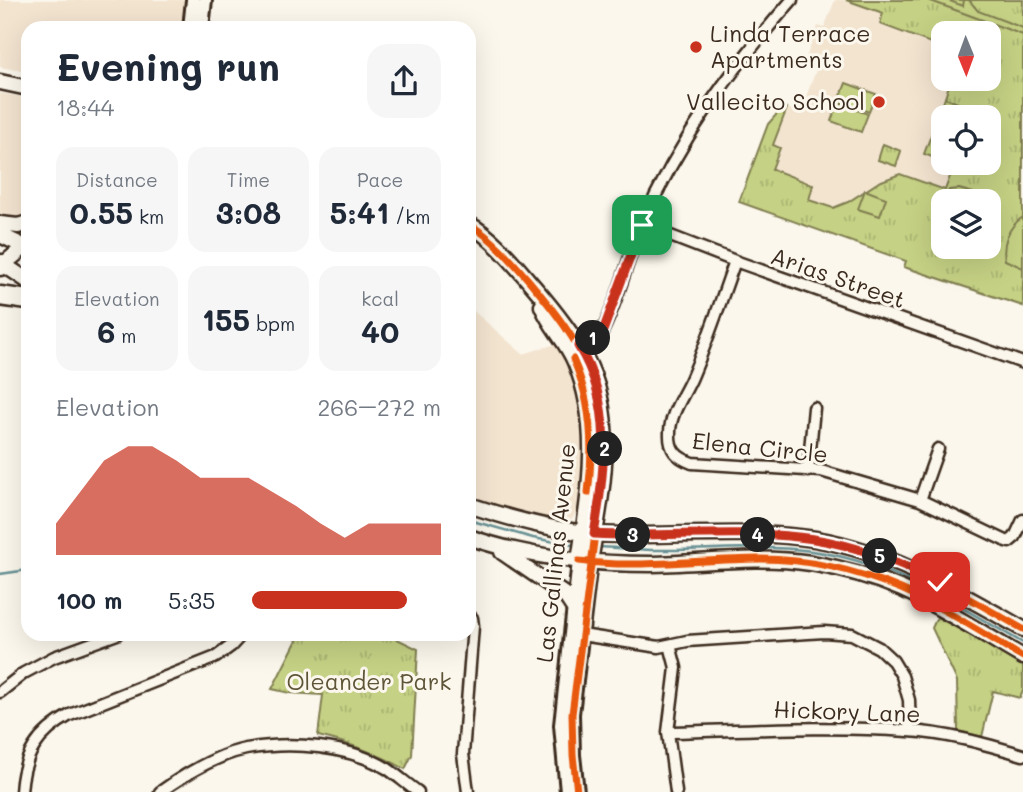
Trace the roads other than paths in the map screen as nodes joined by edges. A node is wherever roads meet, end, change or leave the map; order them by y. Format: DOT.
graph roads {
  1 [pos="193,0"];
  2 [pos="205,0"];
  3 [pos="792,0"];
  4 [pos="191,21"];
  5 [pos="203,21"];
  6 [pos="0,82"];
  7 [pos="21,86"];
  8 [pos="0,224"];
  9 [pos="21,225"];
  10 [pos="642,225"];
  11 [pos="476,228"];
  12 [pos="0,235"];
  13 [pos="21,241"];
  14 [pos="21,248"];
  15 [pos="735,261"];
  16 [pos="1,264"];
  17 [pos="21,271"];
  18 [pos="21,277"];
  19 [pos="0,296"];
  20 [pos="21,299"];
  21 [pos="573,348"];
  22 [pos="1023,363"];
  23 [pos="814,408"];
  24 [pos="937,449"];
  25 [pos="808,471"];
  26 [pos="920,500"];
  27 [pos="476,507"];
  28 [pos="1023,520"];
  29 [pos="476,539"];
  30 [pos="492,545"];
  31 [pos="587,547"];
  32 [pos="573,607"];
  33 [pos="1023,629"];
  34 [pos="575,634"];
  35 [pos="98,641"];
  36 [pos="236,641"];
  37 [pos="472,641"];
  38 [pos="670,645"];
  39 [pos="1023,656"];
  40 [pos="0,692"];
  41 [pos="910,731"];
  42 [pos="668,732"];
  43 [pos="1023,755"];
  44 [pos="21,792"];
  45 [pos="160,792"];
  46 [pos="418,792"];
  47 [pos="468,792"];
  48 [pos="567,792"];
  49 [pos="577,792"];
  50 [pos="676,792"];
  1 -- 4 [label="street"];
  2 -- 5 [label="street"];
  3 -- 10 [label="street"];
  6 -- 7 [label="main road"];
  8 -- 9 [label="main road"];
  10 -- 15 [label="street, Arias Street"];
  10 -- 21 [label="street"];
  11 -- 21 [label="main road, Las Gallinas Avenue"];
  12 -- 13 [label="main road"];
  14 -- 16 [label="main road"];
  15 -- 22 [label="street, Arias Street"];
  15 -- 25 [label="street, Elena Circle"];
  16 -- 17 [label="main road"];
  16 -- 18 [label="main road"];
  19 -- 20 [label="highway"];
  21 -- 31 [label="main road, Las Gallinas Avenue"];
  23 -- 25 [label="street"];
  24 -- 26 [label="street"];
  25 -- 26 [label="street, Elena Circle"];
  26 -- 28 [label="street, Elena Circle"];
  27 -- 31 [label="main road"];
  29 -- 30 [label="main road"];
  30 -- 31 [label="main road"];
  30 -- 32 [label="main road"];
  31 -- 32 [label="street, Las Gallinas Avenue"];
  31 -- 33 [label="main road"];
  31 -- 34 [label="street, Las Gallinas Avenue"];
  31 -- 39 [label="main road"];
  32 -- 34 [label="street, Las Gallinas Avenue"];
  34 -- 38 [label="street"];
  34 -- 48 [label="street, Las Gallinas Avenue"];
  34 -- 49 [label="street, Las Gallinas Avenue"];
  35 -- 40 [label="street"];
  36 -- 44 [label="street"];
  37 -- 47 [label="street"];
  38 -- 41 [label="street"];
  38 -- 42 [label="street"];
  41 -- 42 [label="street, Hickory Lane"];
  41 -- 43 [label="street, Hickory Lane"];
  42 -- 50 [label="street"];
  45 -- 46 [label="street"];
}
